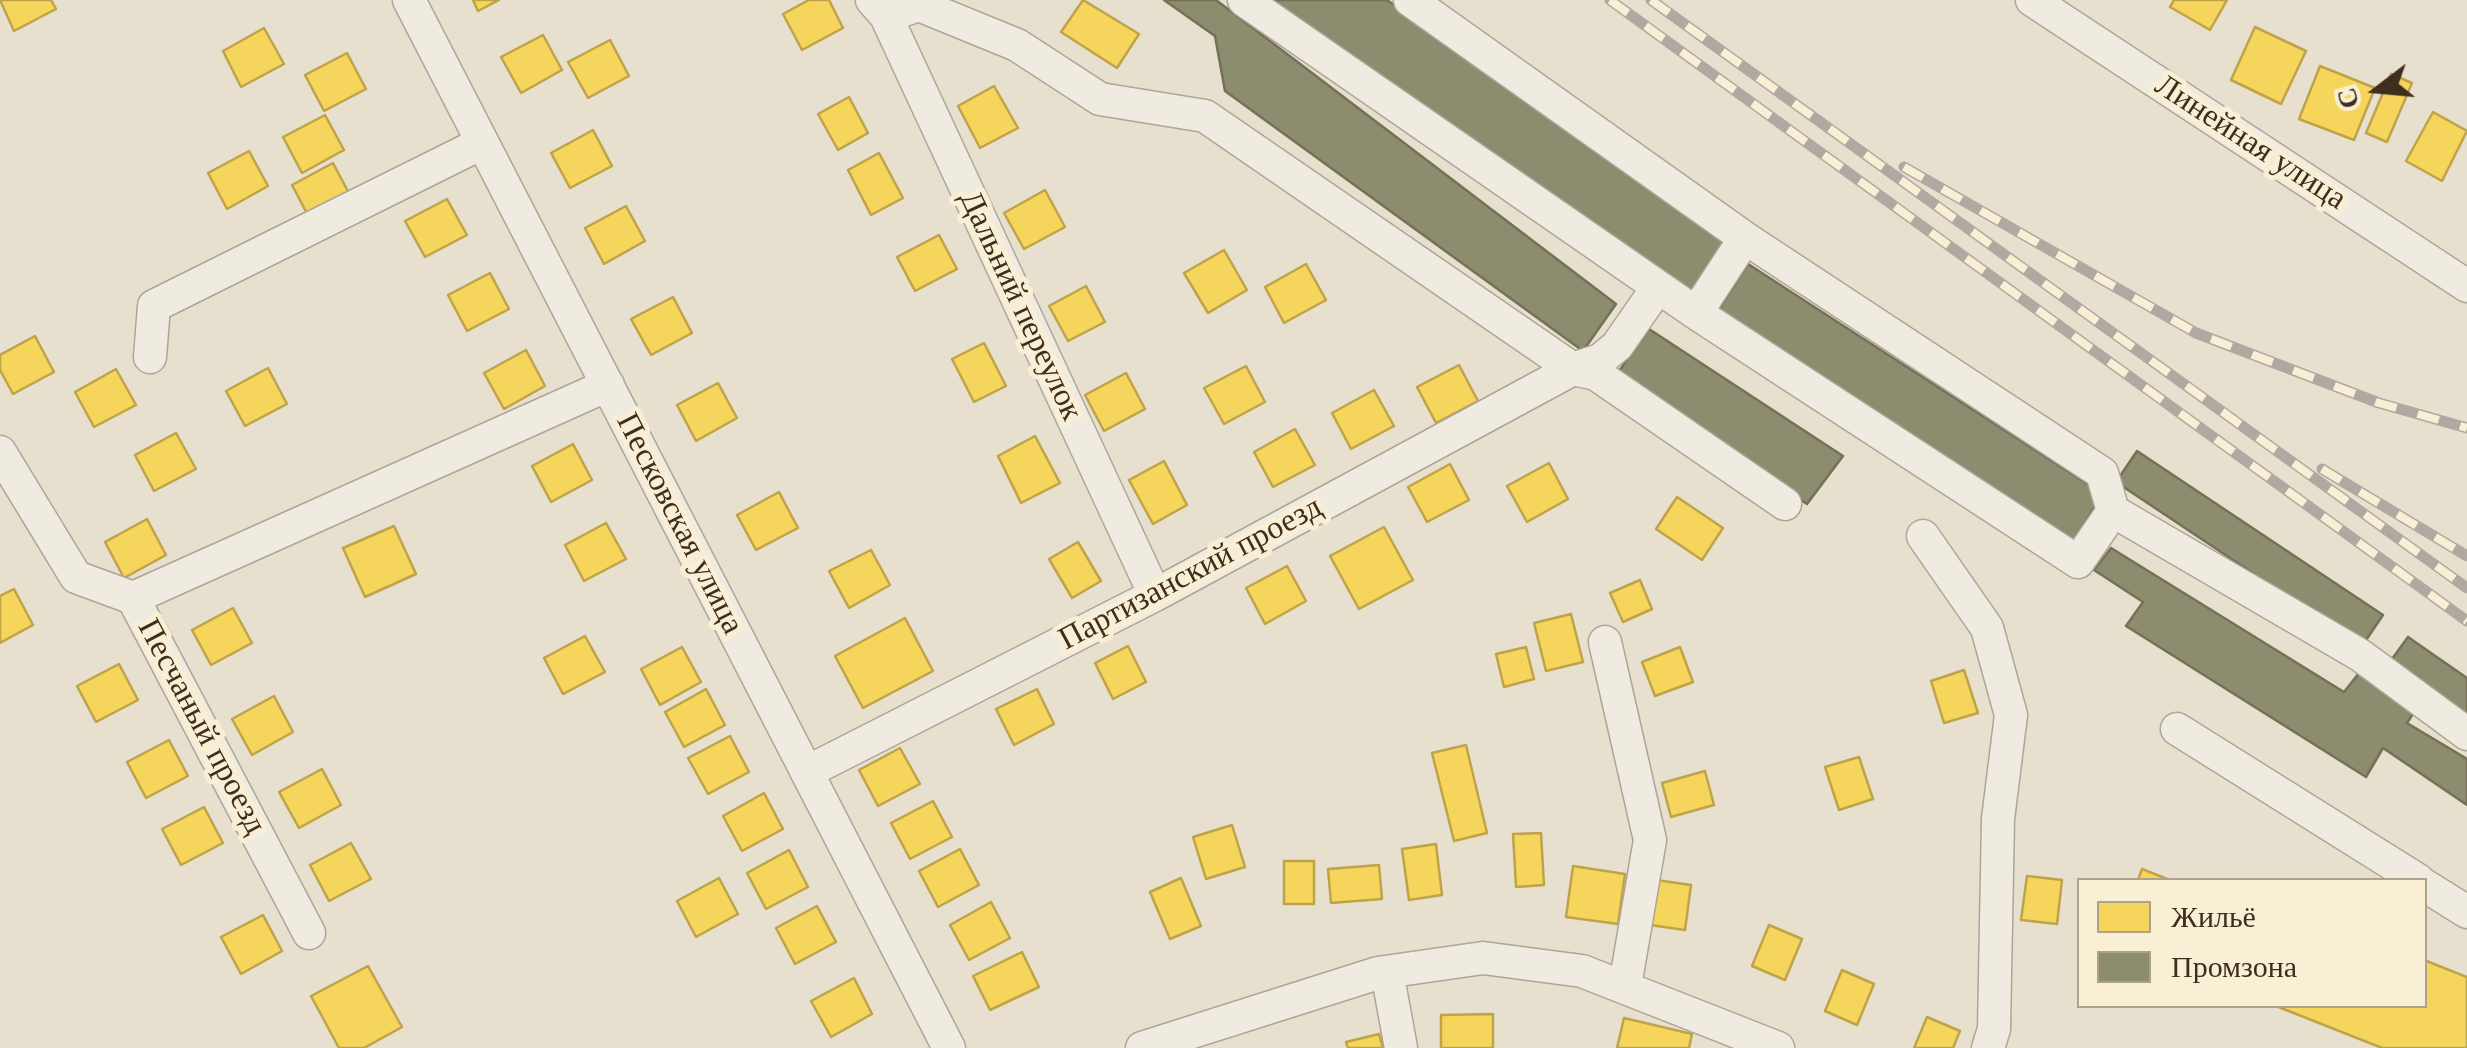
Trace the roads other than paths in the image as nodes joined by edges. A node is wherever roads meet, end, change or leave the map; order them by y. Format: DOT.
graph roads {
  1 [pos="408,0"];
  2 [pos="1244,0"];
  3 [pos="1410,0"];
  4 [pos="2032,0"];
  5 [pos="879,8"];
  6 [pos="482,143"];
  7 [pos="1745,238"];
  8 [pos="1658,286"];
  9 [pos="2467,286"];
  10 [pos="1696,313"];
  11 [pos="150,357"];
  12 [pos="1573,369"];
  13 [pos="608,385"];
  14 [pos="0,452"];
  15 [pos="1785,504"];
  16 [pos="2113,510"];
  17 [pos="1923,536"];
  18 [pos="1154,595"];
  19 [pos="133,598"];
  20 [pos="1604,642"];
  21 [pos="2178,729"];
  22 [pos="2467,734"];
  23 [pos="807,772"];
  24 [pos="2415,878"];
  25 [pos="2427,887"];
  26 [pos="2467,912"];
  27 [pos="309,933"];
  28 [pos="1387,972"];
  29 [pos="1625,986"];
  30 [pos="949,1048"];
  31 [pos="1142,1048"];
  32 [pos="1402,1048"];
  33 [pos="1778,1048"];
  34 [pos="1988,1048"];
  1 -- 6 [label="street, Песковская улица"];
  2 -- 8 [label="street"];
  3 -- 7 [label="street"];
  4 -- 9 [label="street, Линейная улица"];
  5 -- 12 [label="street"];
  5 -- 18 [label="street, Дальний переулок"];
  6 -- 11 [label="street"];
  6 -- 13 [label="street, Песковская улица"];
  7 -- 10 [label="street"];
  7 -- 16 [label="street"];
  8 -- 10 [label="street"];
  8 -- 12 [label="street, Партизанский проезд"];
  10 -- 16 [label="street"];
  12 -- 15 [label="street"];
  12 -- 18 [label="street, Партизанский проезд"];
  13 -- 19 [label="street"];
  13 -- 23 [label="street, Песковская улица"];
  14 -- 19 [label="street, Песчаный проезд"];
  16 -- 22 [label="street"];
  17 -- 34 [label="street"];
  18 -- 23 [label="street, Партизанский проезд"];
  19 -- 27 [label="street, Песчаный проезд"];
  20 -- 29 [label="street"];
  21 -- 24 [label="street"];
  23 -- 30 [label="street, Песковская улица"];
  25 -- 26 [label="street"];
  28 -- 29 [label="street"];
  28 -- 31 [label="street"];
  28 -- 32 [label="street"];
  29 -- 33 [label="street"];
}
